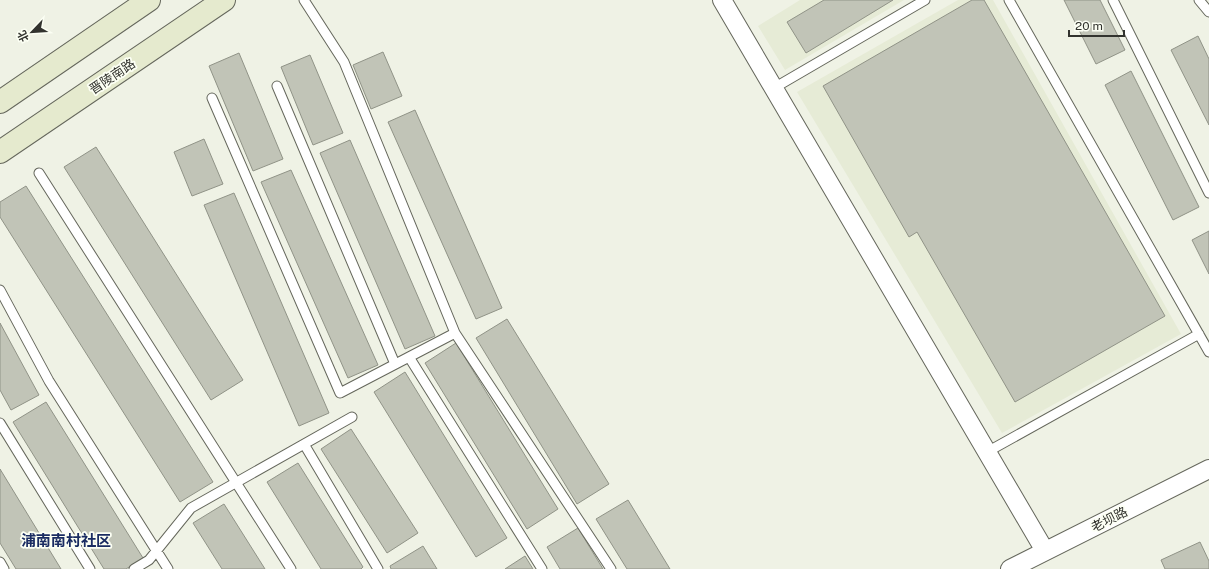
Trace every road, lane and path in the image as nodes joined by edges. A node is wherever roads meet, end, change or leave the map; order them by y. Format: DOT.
graph roads {
  1 [pos="149,0"];
  2 [pos="224,0"];
  3 [pos="304,0"];
  4 [pos="722,0"];
  5 [pos="925,0"];
  6 [pos="1008,0"];
  7 [pos="1113,0"];
  8 [pos="1199,0"];
  9 [pos="1209,12"];
  10 [pos="277,86"];
  11 [pos="774,88"];
  12 [pos="212,98"];
  13 [pos="0,102"];
  14 [pos="0,152"];
  15 [pos="39,173"];
  16 [pos="1209,193"];
  17 [pos="0,290"];
  18 [pos="455,333"];
  19 [pos="1199,334"];
  20 [pos="1209,352"];
  21 [pos="409,357"];
  22 [pos="395,364"];
  23 [pos="352,417"];
  24 [pos="0,423"];
  25 [pos="304,444"];
  26 [pos="987,452"];
  27 [pos="1209,469"];
  28 [pos="237,482"];
  29 [pos="156,550"];
  30 [pos="1045,551"];
  31 [pos="0,562"];
  32 [pos="1022,566"];
  33 [pos="4,569"];
  34 [pos="90,569"];
  35 [pos="134,569"];
  36 [pos="168,569"];
  37 [pos="291,569"];
  38 [pos="378,569"];
  39 [pos="542,569"];
  40 [pos="611,569"];
  1 -- 13 [label="main road"];
  2 -- 14 [label="main road, 晋陵南路"];
  3 -- 18 [label="lane"];
  4 -- 11 [label="street"];
  5 -- 11 [label="lane"];
  6 -- 19 [label="lane"];
  7 -- 16 [label="lane"];
  8 -- 9 [label="lane"];
  10 -- 22 [label="lane"];
  11 -- 26 [label="street"];
  12 -- 22 [label="lane"];
  15 -- 28 [label="lane"];
  17 -- 29 [label="lane"];
  18 -- 21 [label="lane"];
  18 -- 40 [label="lane"];
  19 -- 20 [label="lane"];
  19 -- 26 [label="lane"];
  21 -- 22 [label="lane"];
  21 -- 39 [label="lane"];
  23 -- 25 [label="lane"];
  24 -- 34 [label="lane"];
  25 -- 28 [label="lane"];
  25 -- 38 [label="lane"];
  26 -- 30 [label="street"];
  27 -- 30 [label="street, 老坝路"];
  28 -- 29 [label="lane"];
  28 -- 37 [label="lane"];
  29 -- 35 [label="lane"];
  29 -- 36 [label="lane"];
  30 -- 32 [label="street, 老坝路"];
  31 -- 33 [label="lane"];
}
